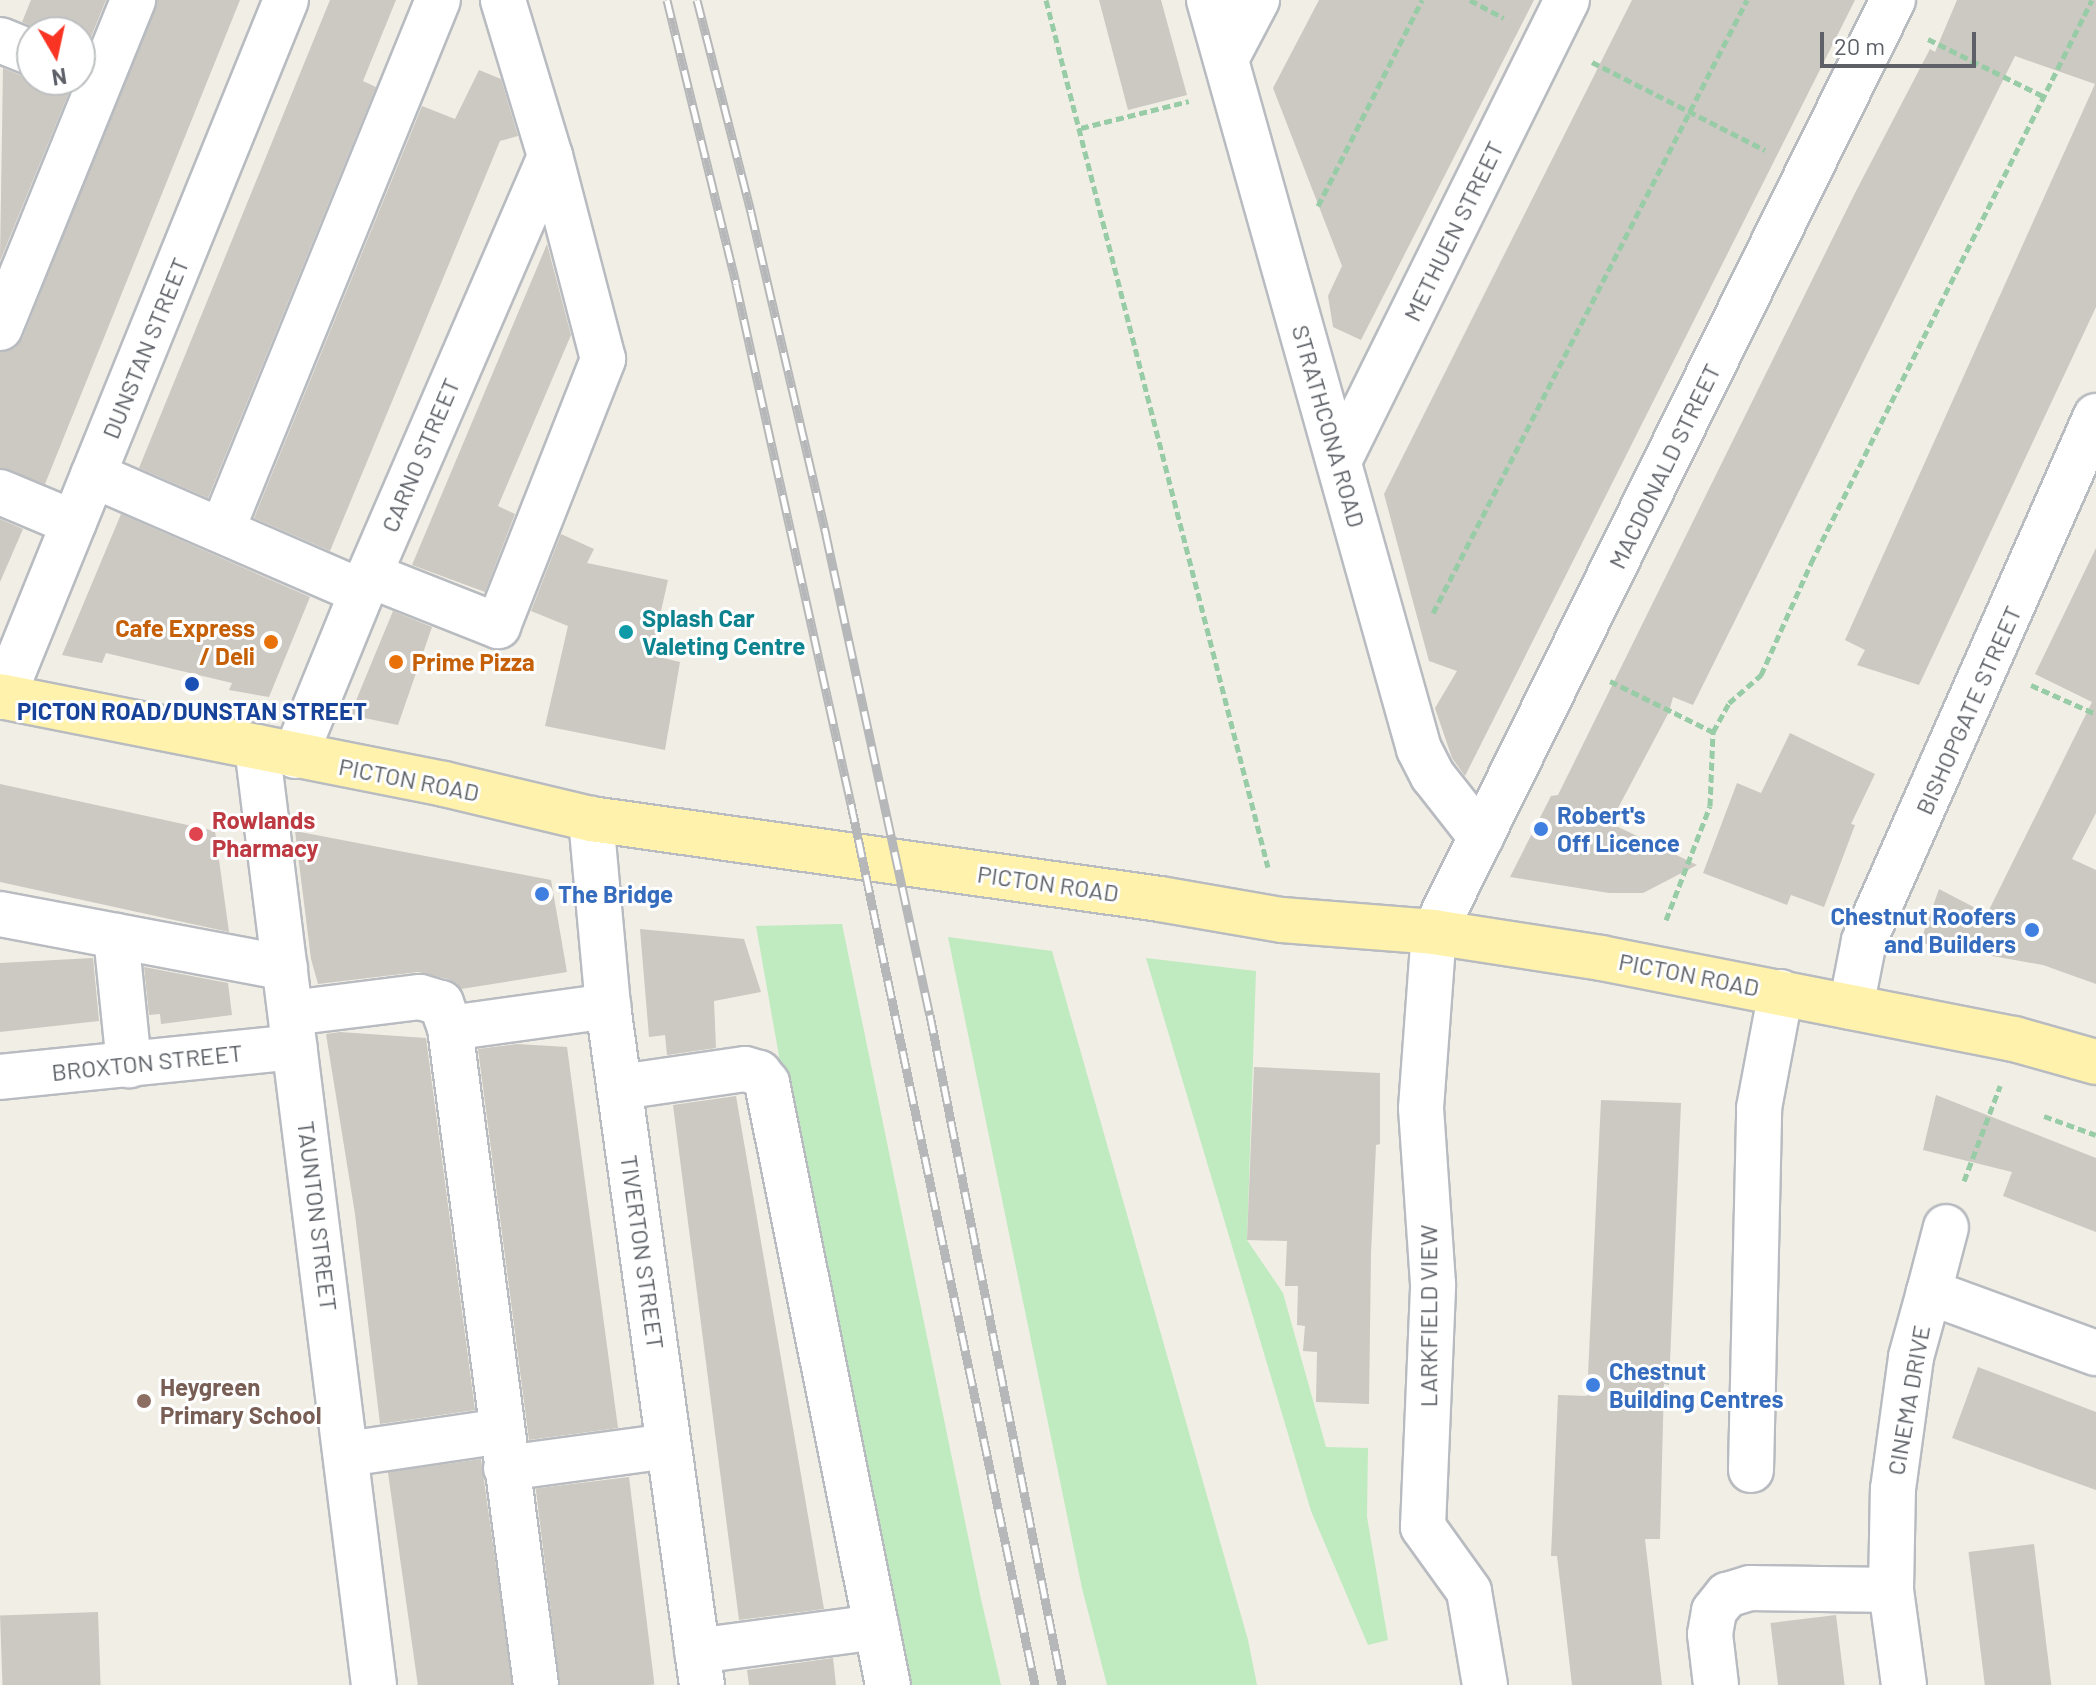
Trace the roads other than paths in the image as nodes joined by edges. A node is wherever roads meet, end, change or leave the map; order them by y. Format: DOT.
graph roads {
  1 [pos="133,0"];
  2 [pos="286,0"];
  3 [pos="438,0"];
  4 [pos="503,0"];
  5 [pos="1209,0"];
  6 [pos="1257,0"];
  7 [pos="1567,0"];
  8 [pos="1889,9"];
  9 [pos="96,65"];
  10 [pos="1230,74"];
  11 [pos="83,96"];
  12 [pos="550,156"];
  13 [pos="0,328"];
  14 [pos="2096,416"];
  15 [pos="1339,461"];
  16 [pos="93,475"];
  17 [pos="0,492"];
  18 [pos="74,523"];
  19 [pos="222,530"];
  20 [pos="366,583"];
  21 [pos="1,696"];
  22 [pos="276,752"];
  23 [pos="591,819"];
  24 [pos="1481,837"];
  25 [pos="0,914"];
  26 [pos="1434,932"];
  27 [pos="116,936"];
  28 [pos="285,968"];
  29 [pos="1781,992"];
  30 [pos="608,1006"];
  31 [pos="1851,1007"];
  32 [pos="450,1028"];
  33 [pos="292,1030"];
  34 [pos="2096,1062"];
  35 [pos="129,1065"];
  36 [pos="0,1077"];
  37 [pos="621,1087"];
  38 [pos="1946,1227"];
  39 [pos="1929,1292"];
  40 [pos="2096,1353"];
  41 [pos="669,1446"];
  42 [pos="504,1450"];
  43 [pos="347,1454"];
  44 [pos="1751,1470"];
  45 [pos="1891,1590"];
  46 [pos="876,1627"];
  47 [pos="699,1668"];
  48 [pos="374,1685"];
  49 [pos="536,1685"];
  50 [pos="888,1685"];
  51 [pos="1485,1685"];
  52 [pos="1716,1685"];
  53 [pos="1904,1685"];
  1 -- 9 [label="street"];
  2 -- 16 [label="street, DUNSTAN STREET"];
  3 -- 19 [label="street"];
  4 -- 12 [label="street"];
  5 -- 10 [label="street, STRATHCONA ROAD"];
  6 -- 10 [label="street"];
  7 -- 15 [label="street, METHUEN STREET"];
  8 -- 24 [label="street, MACDONALD STREET"];
  10 -- 15 [label="street, STRATHCONA ROAD"];
  11 -- 13 [label="street"];
  12 -- 20 [label="street, CARNO STREET"];
  12 -- 20 [label="street"];
  14 -- 31 [label="street, BISHOPGATE STREET"];
  15 -- 24 [label="street, STRATHCONA ROAD"];
  16 -- 18 [label="street, DUNSTAN STREET"];
  16 -- 19 [label="street"];
  17 -- 18 [label="street"];
  18 -- 21 [label="street, DUNSTAN STREET"];
  19 -- 20 [label="street"];
  20 -- 22 [label="street, CARNO STREET"];
  21 -- 22 [label="main road, PICTON ROAD"];
  22 -- 23 [label="main road, PICTON ROAD"];
  22 -- 28 [label="street, TAUNTON STREET"];
  23 -- 26 [label="main road, PICTON ROAD"];
  23 -- 30 [label="street, TIVERTON STREET"];
  24 -- 26 [label="street, MACDONALD STREET"];
  25 -- 27 [label="street"];
  26 -- 29 [label="main road, PICTON ROAD"];
  26 -- 51 [label="street, LARKFIELD VIEW"];
  27 -- 28 [label="street"];
  27 -- 35 [label="street"];
  28 -- 33 [label="street, TAUNTON STREET"];
  29 -- 31 [label="main road, PICTON ROAD"];
  29 -- 44 [label="street"];
  30 -- 32 [label="street"];
  30 -- 37 [label="street, TIVERTON STREET"];
  31 -- 34 [label="main road, PICTON ROAD"];
  32 -- 33 [label="street, BROXTON STREET"];
  32 -- 42 [label="street"];
  33 -- 35 [label="street, BROXTON STREET"];
  33 -- 43 [label="street, TAUNTON STREET"];
  35 -- 36 [label="street, BROXTON STREET"];
  37 -- 41 [label="street, TIVERTON STREET"];
  37 -- 46 [label="street"];
  38 -- 39 [label="street"];
  39 -- 40 [label="street, CINEMA DRIVE"];
  39 -- 45 [label="street, CINEMA DRIVE"];
  41 -- 42 [label="street"];
  41 -- 47 [label="street, TIVERTON STREET"];
  42 -- 43 [label="street"];
  42 -- 49 [label="street"];
  43 -- 48 [label="street, TAUNTON STREET"];
  45 -- 52 [label="street"];
  45 -- 53 [label="street, CINEMA DRIVE"];
  46 -- 47 [label="street"];
  46 -- 50 [label="street"];
}
